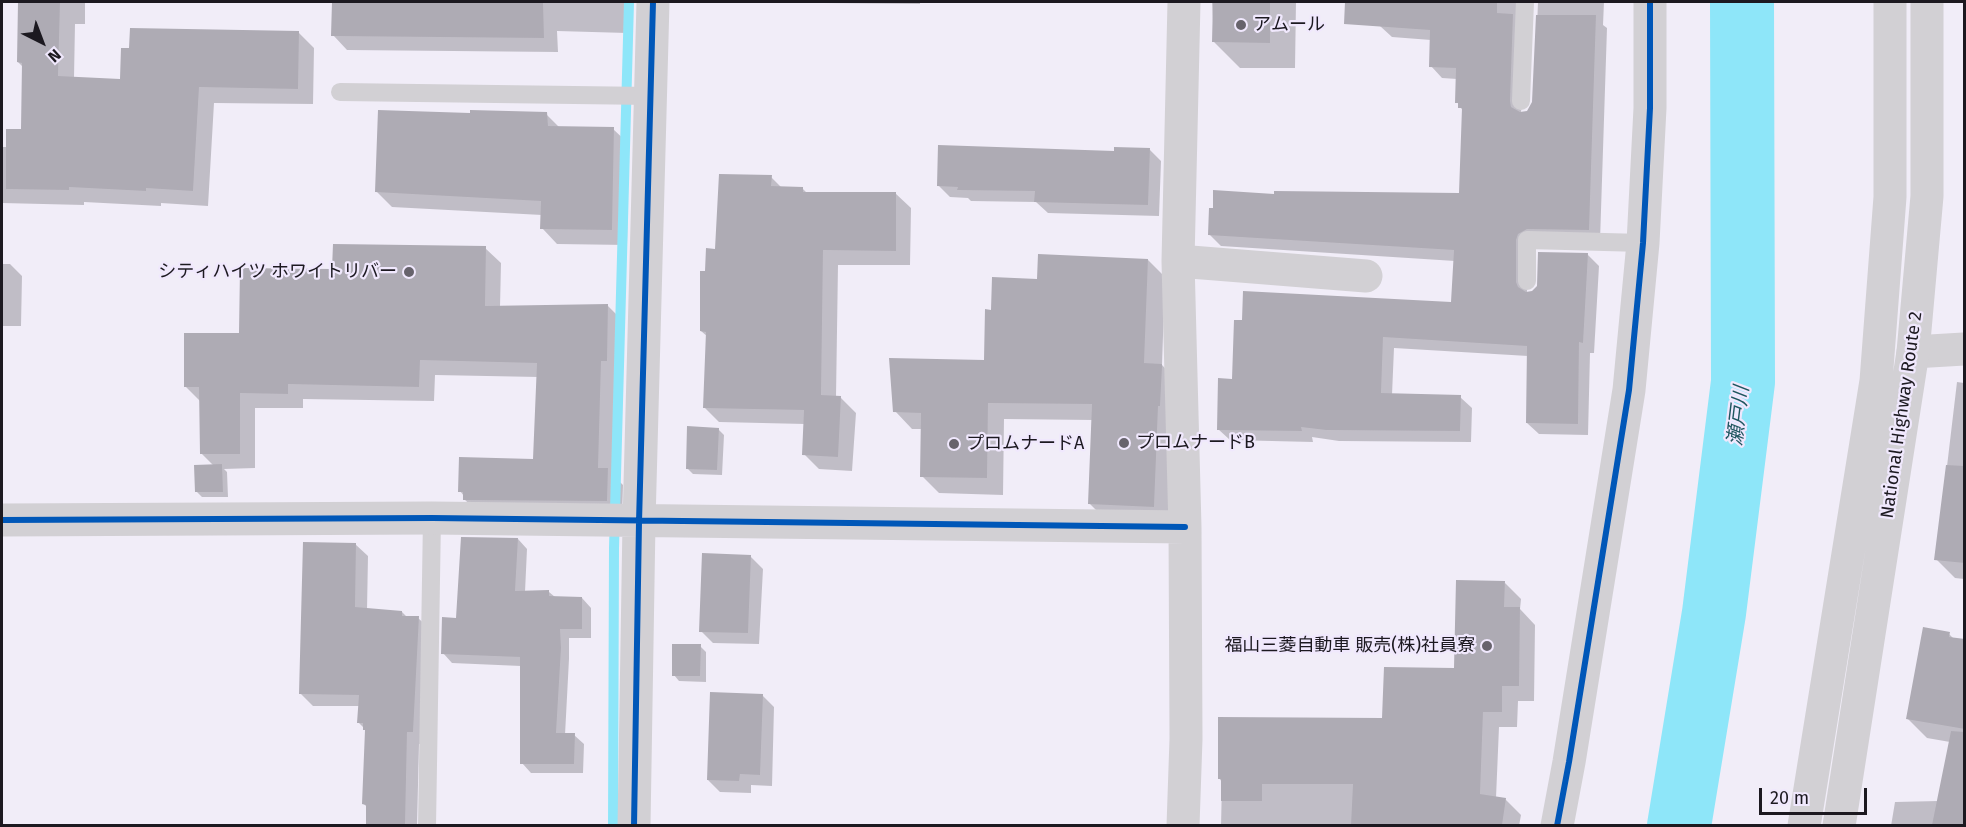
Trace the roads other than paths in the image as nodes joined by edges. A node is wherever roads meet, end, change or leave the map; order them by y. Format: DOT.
graph roads {
  1 [pos="653,2"];
  2 [pos="1184,2"];
  3 [pos="1525,2"];
  4 [pos="1650,2"];
  5 [pos="1890,2"];
  6 [pos="1928,2"];
  7 [pos="340,92"];
  8 [pos="638,96"];
  9 [pos="1521,101"];
  10 [pos="1642,243"];
  11 [pos="1178,261"];
  12 [pos="1366,276"];
  13 [pos="1527,281"];
  14 [pos="1965,350"];
  15 [pos="1913,351"];
  16 [pos="432,519"];
  17 [pos="2,520"];
  18 [pos="625,522"];
  19 [pos="1185,527"];
  20 [pos="427,825"];
  21 [pos="634,825"];
  22 [pos="1183,825"];
  23 [pos="1557,825"];
  24 [pos="1804,825"];
  25 [pos="1839,825"];
  1 -- 8 [label="main road"];
  2 -- 11 [label="main road"];
  3 -- 9 [label="lane"];
  4 -- 10 [label="main road"];
  5 -- 24 [label="main road, National Highway Route 2"];
  6 -- 15 [label="main road, National Highway Route 2"];
  7 -- 8 [label="lane"];
  8 -- 18 [label="main road"];
  10 -- 13 [label="lane"];
  10 -- 23 [label="main road"];
  11 -- 12 [label="main road"];
  11 -- 19 [label="main road"];
  14 -- 15 [label="main road"];
  15 -- 25 [label="main road, National Highway Route 2"];
  16 -- 17 [label="main road"];
  16 -- 18 [label="main road"];
  16 -- 20 [label="lane"];
  18 -- 19 [label="main road"];
  18 -- 21 [label="main road"];
  19 -- 22 [label="main road"];
}
